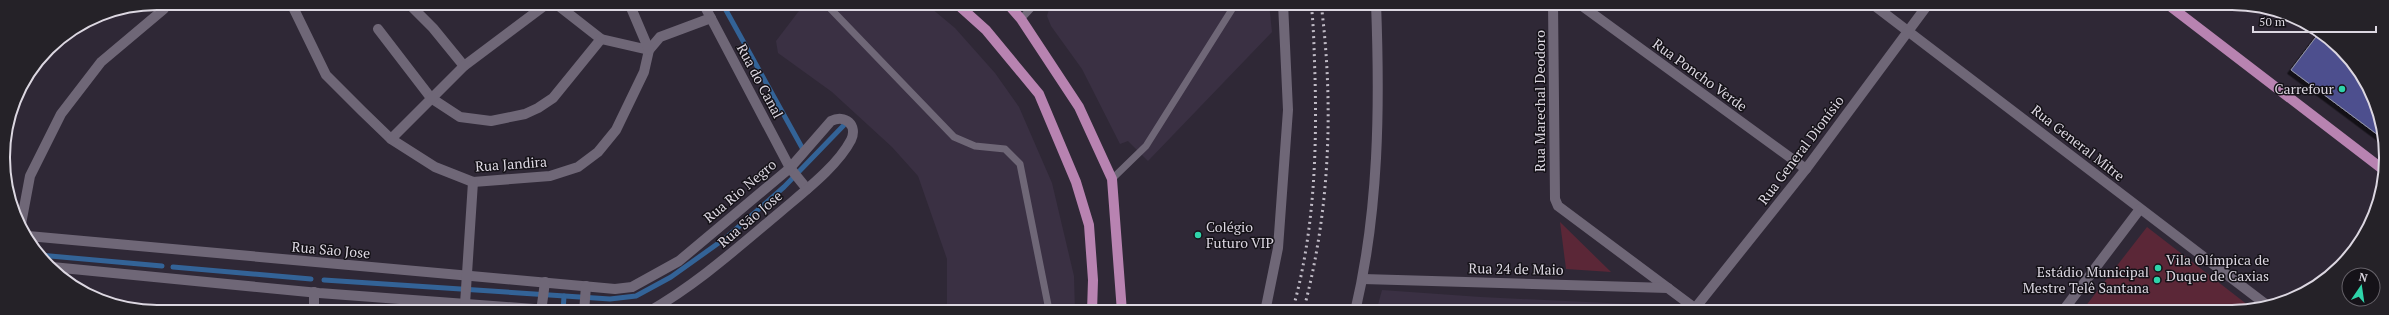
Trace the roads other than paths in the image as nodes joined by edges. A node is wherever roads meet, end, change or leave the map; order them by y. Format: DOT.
graph roads {
  1 [pos="164,10"];
  2 [pos="295,10"];
  3 [pos="415,10"];
  4 [pos="539,10"];
  5 [pos="564,10"];
  6 [pos="632,10"];
  7 [pos="707,10"];
  8 [pos="832,10"];
  9 [pos="964,10"];
  10 [pos="1014,10"];
  11 [pos="1029,10"];
  12 [pos="1232,10"];
  13 [pos="1283,10"];
  14 [pos="1376,10"];
  15 [pos="1553,10"];
  16 [pos="1588,10"];
  17 [pos="1881,10"];
  18 [pos="1924,10"];
  19 [pos="2175,10"];
  20 [pos="711,18"];
  21 [pos="1021,19"];
  22 [pos="378,29"];
  23 [pos="1908,30"];
  24 [pos="601,39"];
  25 [pos="649,50"];
  26 [pos="464,66"];
  27 [pos="432,98"];
  28 [pos="854,131"];
  29 [pos="391,139"];
  30 [pos="2379,166"];
  31 [pos="1806,169"];
  32 [pos="792,170"];
  33 [pos="1112,179"];
  34 [pos="473,182"];
  35 [pos="804,186"];
  36 [pos="2140,209"];
  37 [pos="22,217"];
  38 [pos="33,237"];
  39 [pos="60,268"];
  40 [pos="465,278"];
  41 [pos="1363,279"];
  42 [pos="544,285"];
  43 [pos="632,287"];
  44 [pos="1668,288"];
  45 [pos="314,292"];
  46 [pos="585,298"];
  47 [pos="465,302"];
  48 [pos="2262,302"];
  49 [pos="314,305"];
  50 [pos="504,305"];
  51 [pos="544,305"];
  52 [pos="660,305"];
  53 [pos="1048,305"];
  54 [pos="1092,305"];
  55 [pos="1121,305"];
  56 [pos="1266,305"];
  57 [pos="1357,305"];
  58 [pos="1690,305"];
  59 [pos="1700,305"];
  60 [pos="2067,305"];
  1 -- 37 [label="street"];
  2 -- 29 [label="street, Rua Jandira"];
  3 -- 26 [label="street"];
  4 -- 26 [label="street"];
  5 -- 24 [label="street"];
  6 -- 25 [label="street"];
  7 -- 20 [label="street, Rua do Canal"];
  8 -- 53 [label="lane"];
  9 -- 54 [label="main road"];
  10 -- 21 [label="main road"];
  11 -- 21 [label="lane"];
  12 -- 33 [label="lane"];
  13 -- 56 [label="street"];
  14 -- 41 [label="street"];
  15 -- 44 [label="street, Rua Marechal Deodoro"];
  16 -- 31 [label="street, Rua Poncho Verde"];
  17 -- 23 [label="street, Rua General Mitre"];
  18 -- 23 [label="street, Rua General Dionísio"];
  19 -- 30 [label="main road"];
  20 -- 25 [label="street"];
  20 -- 32 [label="street, Rua do Canal"];
  21 -- 33 [label="main road"];
  22 -- 27 [label="street"];
  23 -- 31 [label="street, Rua General Dionísio"];
  23 -- 36 [label="street, Rua General Mitre"];
  24 -- 25 [label="street"];
  24 -- 27 [label="street"];
  25 -- 34 [label="street, Rua Jandira"];
  26 -- 27 [label="street"];
  27 -- 29 [label="street"];
  28 -- 32 [label="street, Rua Rio Negro"];
  28 -- 35 [label="street, Rua Sāo Jose"];
  29 -- 34 [label="street, Rua Jandira"];
  31 -- 59 [label="street, Rua General Dionísio"];
  32 -- 35 [label="street, Rua do Canal"];
  32 -- 43 [label="street, Rua Rio Negro"];
  33 -- 55 [label="main road"];
  34 -- 40 [label="street"];
  35 -- 52 [label="street, Rua Sāo Jose"];
  36 -- 48 [label="street, Rua General Mitre"];
  36 -- 60 [label="street"];
  38 -- 40 [label="street, Rua Sāo Jose"];
  39 -- 45 [label="street"];
  40 -- 42 [label="street, Rua Sāo Jose"];
  40 -- 47 [label="street"];
  41 -- 44 [label="street, Rua 24 de Maio"];
  41 -- 57 [label="street"];
  42 -- 46 [label="street, Rua Sāo Jose"];
  42 -- 51 [label="street"];
  43 -- 46 [label="street, Rua Sāo Jose"];
  44 -- 58 [label="street"];
  45 -- 47 [label="street"];
  45 -- 49 [label="street"];
  47 -- 50 [label="street"];
}
